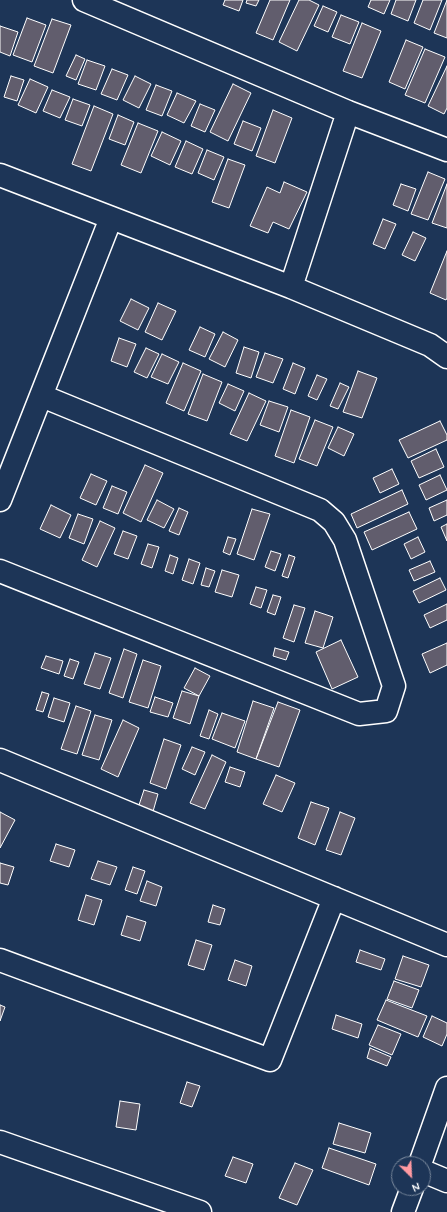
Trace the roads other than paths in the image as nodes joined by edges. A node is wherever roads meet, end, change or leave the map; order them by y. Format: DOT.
graph roads {
  1 [pos="84,0"];
  2 [pos="348,112"];
  3 [pos="447,150"];
  4 [pos="0,175"];
  5 [pos="111,218"];
  6 [pos="291,287"];
  7 [pos="447,357"];
  8 [pos="42,396"];
  9 [pos="0,500"];
  10 [pos="0,571"];
  11 [pos="0,760"];
  12 [pos="334,898"];
  13 [pos="447,945"];
  14 [pos="0,960"];
  15 [pos="447,1088"];
  16 [pos="0,1142"];
  17 [pos="423,1156"];
  18 [pos="431,1174"];
  19 [pos="447,1181"];
  20 [pos="409,1196"];
  21 [pos="200,1212"];
  22 [pos="403,1212"];
  1 -- 2 [label="street"];
  2 -- 3 [label="street"];
  2 -- 6 [label="street"];
  4 -- 5 [label="street"];
  5 -- 6 [label="street"];
  5 -- 8 [label="street"];
  6 -- 7 [label="street"];
  8 -- 9 [label="street"];
  8 -- 10 [label="street"];
  11 -- 12 [label="street"];
  12 -- 13 [label="street"];
  12 -- 14 [label="street"];
  15 -- 17 [label="street"];
  16 -- 21 [label="street"];
  18 -- 19 [label="street"];
  20 -- 22 [label="street"];
}
